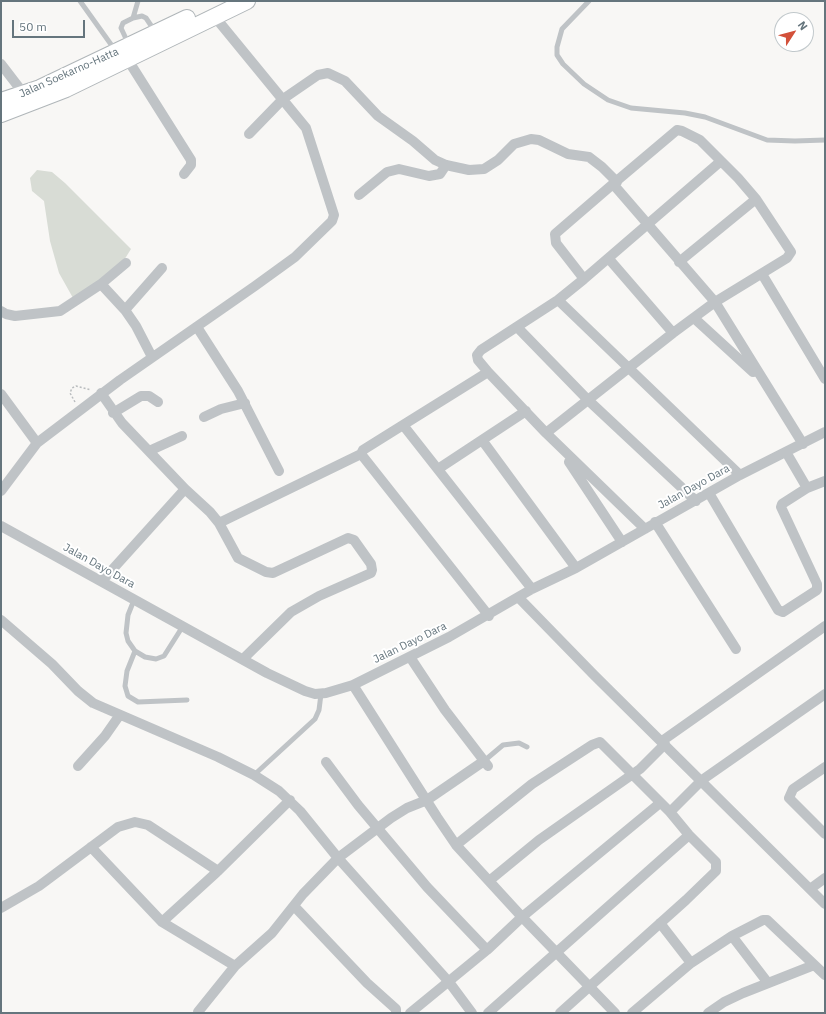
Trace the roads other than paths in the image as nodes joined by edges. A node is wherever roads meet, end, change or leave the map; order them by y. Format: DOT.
graph roads {
  1 [pos="80,1"];
  2 [pos="138,1"];
  3 [pos="222,1"];
  4 [pos="247,1"];
  5 [pos="588,1"];
  6 [pos="215,17"];
  7 [pos="132,18"];
  8 [pos="156,33"];
  9 [pos="125,53"];
  10 [pos="1,64"];
  11 [pos="24,94"];
  12 [pos="283,99"];
  13 [pos="1,101"];
  14 [pos="1,114"];
  15 [pos="249,134"];
  16 [pos="825,140"];
  17 [pos="721,161"];
  18 [pos="446,165"];
  19 [pos="184,174"];
  20 [pos="615,183"];
  21 [pos="359,195"];
  22 [pos="756,199"];
  23 [pos="647,226"];
  24 [pos="609,259"];
  25 [pos="679,262"];
  26 [pos="126,263"];
  27 [pos="162,268"];
  28 [pos="762,274"];
  29 [pos="584,279"];
  30 [pos="101,284"];
  31 [pos="558,300"];
  32 [pos="715,302"];
  33 [pos="125,310"];
  34 [pos="1,311"];
  35 [pos="694,318"];
  36 [pos="197,327"];
  37 [pos="517,327"];
  38 [pos="672,333"];
  39 [pos="152,357"];
  40 [pos="629,368"];
  41 [pos="488,372"];
  42 [pos="825,379"];
  43 [pos="762,380"];
  44 [pos="101,393"];
  45 [pos="1,394"];
  46 [pos="588,400"];
  47 [pos="158,402"];
  48 [pos="245,403"];
  49 [pos="526,411"];
  50 [pos="114,413"];
  51 [pos="204,418"];
  52 [pos="403,425"];
  53 [pos="825,432"];
  54 [pos="546,433"];
  55 [pos="182,436"];
  56 [pos="482,440"];
  57 [pos="37,443"];
  58 [pos="803,444"];
  59 [pos="562,449"];
  60 [pos="149,451"];
  61 [pos="786,452"];
  62 [pos="361,454"];
  63 [pos="438,469"];
  64 [pos="279,471"];
  65 [pos="740,475"];
  66 [pos="825,481"];
  67 [pos="807,488"];
  68 [pos="185,489"];
  69 [pos="1,491"];
  70 [pos="709,494"];
  71 [pos="696,501"];
  72 [pos="655,522"];
  73 [pos="219,523"];
  74 [pos="1,526"];
  75 [pos="645,529"];
  76 [pos="622,542"];
  77 [pos="576,568"];
  78 [pos="102,581"];
  79 [pos="532,589"];
  80 [pos="519,598"];
  81 [pos="134,600"];
  82 [pos="489,616"];
  83 [pos="1,620"];
  84 [pos="184,626"];
  85 [pos="825,626"];
  86 [pos="736,649"];
  87 [pos="135,651"];
  88 [pos="410,657"];
  89 [pos="243,659"];
  90 [pos="353,685"];
  91 [pos="321,694"];
  92 [pos="825,694"];
  93 [pos="187,700"];
  94 [pos="119,716"];
  95 [pos="663,743"];
  96 [pos="527,747"];
  97 [pos="326,762"];
  98 [pos="486,763"];
  99 [pos="78,766"];
  100 [pos="825,767"];
  101 [pos="632,774"];
  102 [pos="254,775"];
  103 [pos="702,780"];
  104 [pos="290,800"];
  105 [pos="426,800"];
  106 [pos="660,802"];
  107 [pos="670,812"];
  108 [pos="377,828"];
  109 [pos="825,834"];
  110 [pos="689,835"];
  111 [pos="456,845"];
  112 [pos="90,847"];
  113 [pos="338,858"];
  114 [pos="218,871"];
  115 [pos="825,878"];
  116 [pos="489,881"];
  117 [pos="810,889"];
  118 [pos="825,904"];
  119 [pos="294,906"];
  120 [pos="1,908"];
  121 [pos="522,917"];
  122 [pos="162,922"];
  123 [pos="660,923"];
  124 [pos="732,936"];
  125 [pos="487,950"];
  126 [pos="556,953"];
  127 [pos="691,963"];
  128 [pos="814,964"];
  129 [pos="235,966"];
  130 [pos="825,975"];
  131 [pos="449,982"];
  132 [pos="768,983"];
  133 [pos="590,987"];
  134 [pos="198,1012"];
  135 [pos="396,1013"];
  136 [pos="410,1013"];
  137 [pos="472,1013"];
  138 [pos="488,1013"];
  139 [pos="560,1013"];
  140 [pos="615,1013"];
  141 [pos="632,1013"];
  142 [pos="708,1013"];
  1 -- 9 [label="lane"];
  2 -- 7 [label="lane"];
  3 -- 8 [label="main road, Jalan Soekarno-Hatta"];
  4 -- 6 [label="main road"];
  5 -- 16 [label="lane"];
  6 -- 9 [label="main road"];
  6 -- 12 [label="street"];
  7 -- 8 [label="lane"];
  7 -- 9 [label="lane"];
  8 -- 9 [label="main road, Jalan Soekarno-Hatta"];
  9 -- 11 [label="main road, Jalan Soekarno-Hatta"];
  9 -- 14 [label="main road"];
  9 -- 19 [label="street"];
  10 -- 11 [label="street"];
  11 -- 13 [label="main road, Jalan Soekarno-Hatta"];
  12 -- 15 [label="street"];
  12 -- 18 [label="street"];
  12 -- 36 [label="street"];
  17 -- 20 [label="street"];
  17 -- 22 [label="street"];
  17 -- 23 [label="street"];
  18 -- 20 [label="street"];
  18 -- 21 [label="street"];
  20 -- 23 [label="street"];
  20 -- 29 [label="street"];
  22 -- 25 [label="street"];
  22 -- 28 [label="street"];
  23 -- 24 [label="street"];
  23 -- 25 [label="street"];
  24 -- 29 [label="street"];
  24 -- 38 [label="street"];
  25 -- 32 [label="street"];
  26 -- 30 [label="street"];
  27 -- 33 [label="street"];
  28 -- 32 [label="street"];
  28 -- 42 [label="street"];
  29 -- 31 [label="street"];
  30 -- 33 [label="street"];
  30 -- 34 [label="street"];
  31 -- 37 [label="street"];
  31 -- 40 [label="street"];
  32 -- 35 [label="street"];
  32 -- 43 [label="street"];
  33 -- 39 [label="street"];
  35 -- 38 [label="street"];
  35 -- 43 [label="street"];
  36 -- 39 [label="street"];
  36 -- 48 [label="street"];
  37 -- 41 [label="street"];
  37 -- 46 [label="street"];
  38 -- 40 [label="street"];
  39 -- 44 [label="street"];
  40 -- 46 [label="street"];
  40 -- 65 [label="street"];
  41 -- 49 [label="street"];
  41 -- 52 [label="street"];
  43 -- 58 [label="street"];
  44 -- 50 [label="street"];
  44 -- 57 [label="street"];
  45 -- 57 [label="street"];
  46 -- 54 [label="street"];
  46 -- 71 [label="street"];
  47 -- 50 [label="street"];
  48 -- 51 [label="street"];
  48 -- 64 [label="street"];
  49 -- 54 [label="street"];
  49 -- 56 [label="street"];
  50 -- 60 [label="street"];
  52 -- 62 [label="street"];
  52 -- 63 [label="street"];
  53 -- 58 [label="street, Jalan Dayo Dara"];
  54 -- 59 [label="street"];
  55 -- 60 [label="street"];
  56 -- 63 [label="street"];
  56 -- 77 [label="street"];
  57 -- 69 [label="street"];
  58 -- 61 [label="street, Jalan Dayo Dara"];
  59 -- 75 [label="street"];
  59 -- 76 [label="street"];
  60 -- 68 [label="street"];
  61 -- 65 [label="street, Jalan Dayo Dara"];
  61 -- 67 [label="street"];
  62 -- 73 [label="street"];
  62 -- 82 [label="street"];
  63 -- 79 [label="street"];
  65 -- 70 [label="street, Jalan Dayo Dara"];
  66 -- 67 [label="street"];
  67 -- 70 [label="street"];
  68 -- 73 [label="street"];
  68 -- 78 [label="street"];
  70 -- 71 [label="street, Jalan Dayo Dara"];
  71 -- 72 [label="street, Jalan Dayo Dara"];
  72 -- 75 [label="street, Jalan Dayo Dara"];
  72 -- 86 [label="street"];
  73 -- 89 [label="street"];
  74 -- 78 [label="street, Jalan Dayo Dara"];
  75 -- 76 [label="street, Jalan Dayo Dara"];
  76 -- 77 [label="street, Jalan Dayo Dara"];
  77 -- 79 [label="street, Jalan Dayo Dara"];
  78 -- 81 [label="street, Jalan Dayo Dara"];
  79 -- 80 [label="street, Jalan Dayo Dara"];
  80 -- 82 [label="street, Jalan Dayo Dara"];
  80 -- 95 [label="street"];
  81 -- 84 [label="street, Jalan Dayo Dara"];
  81 -- 87 [label="lane"];
  82 -- 88 [label="street, Jalan Dayo Dara"];
  83 -- 94 [label="street"];
  84 -- 87 [label="lane"];
  84 -- 89 [label="street, Jalan Dayo Dara"];
  85 -- 95 [label="street"];
  87 -- 93 [label="lane"];
  88 -- 90 [label="street, Jalan Dayo Dara"];
  88 -- 98 [label="street"];
  89 -- 91 [label="street, Jalan Dayo Dara"];
  90 -- 91 [label="street, Jalan Dayo Dara"];
  90 -- 105 [label="street"];
  91 -- 102 [label="lane"];
  92 -- 103 [label="street"];
  94 -- 99 [label="street"];
  94 -- 102 [label="street"];
  95 -- 101 [label="street"];
  95 -- 103 [label="street"];
  96 -- 98 [label="lane"];
  97 -- 108 [label="street"];
  98 -- 105 [label="street"];
  100 -- 109 [label="street"];
  101 -- 106 [label="street"];
  101 -- 111 [label="street"];
  101 -- 116 [label="street"];
  102 -- 104 [label="street"];
  103 -- 107 [label="street"];
  103 -- 117 [label="street"];
  104 -- 113 [label="street"];
  104 -- 114 [label="street"];
  105 -- 108 [label="street"];
  105 -- 111 [label="street"];
  106 -- 107 [label="street"];
  106 -- 121 [label="street"];
  107 -- 110 [label="street"];
  108 -- 113 [label="street"];
  108 -- 125 [label="street"];
  110 -- 123 [label="street"];
  110 -- 126 [label="street"];
  111 -- 116 [label="street"];
  112 -- 114 [label="street"];
  112 -- 120 [label="street"];
  112 -- 122 [label="street"];
  113 -- 119 [label="street"];
  113 -- 131 [label="street"];
  114 -- 122 [label="street"];
  115 -- 117 [label="street"];
  116 -- 121 [label="street"];
  117 -- 118 [label="street"];
  119 -- 129 [label="street"];
  119 -- 135 [label="street"];
  121 -- 125 [label="street"];
  121 -- 126 [label="street"];
  122 -- 129 [label="street"];
  123 -- 127 [label="street"];
  123 -- 133 [label="street"];
  124 -- 127 [label="street"];
  124 -- 128 [label="street"];
  124 -- 132 [label="street"];
  125 -- 131 [label="street"];
  126 -- 133 [label="street"];
  126 -- 138 [label="street"];
  127 -- 141 [label="street"];
  128 -- 130 [label="street"];
  128 -- 132 [label="street"];
  129 -- 134 [label="street"];
  131 -- 136 [label="street"];
  131 -- 137 [label="street"];
  132 -- 142 [label="street"];
  133 -- 139 [label="street"];
  133 -- 140 [label="street"];
}
